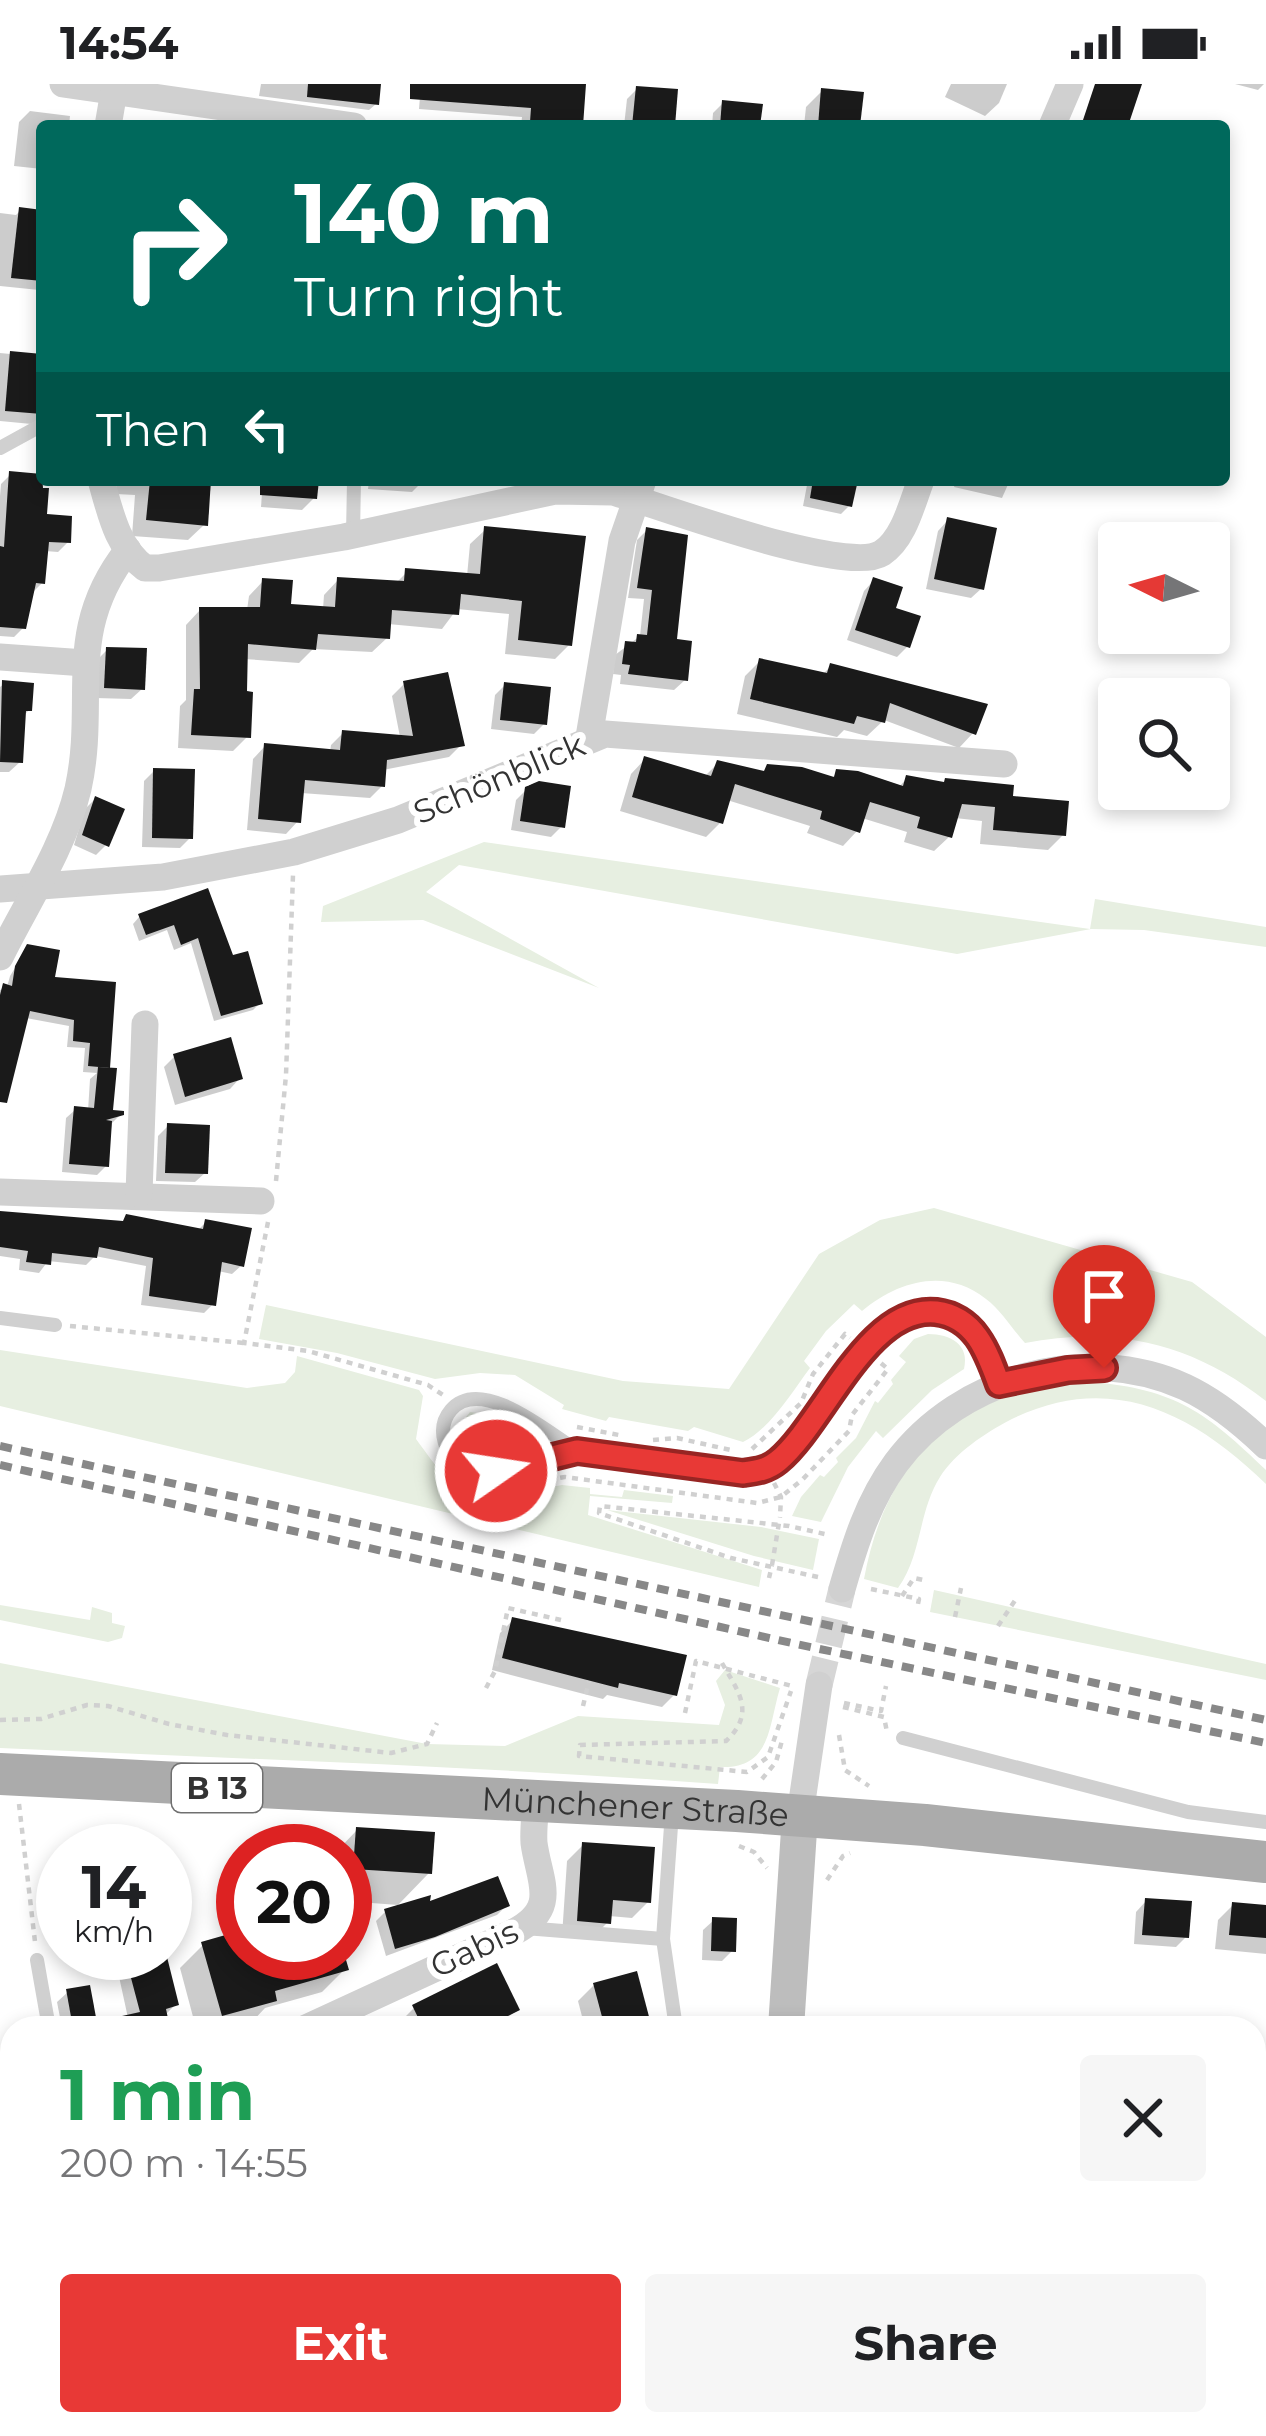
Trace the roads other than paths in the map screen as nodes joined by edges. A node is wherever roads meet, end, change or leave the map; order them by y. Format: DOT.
graph roads {
  1 [pos="63,84"];
  2 [pos="1070,84"];
  3 [pos="114,91"];
  4 [pos="109,120"];
  5 [pos="313,120"];
  6 [pos="1055,120"];
  7 [pos="36,428"];
  8 [pos="0,448"];
  9 [pos="103,486"];
  10 [pos="354,486"];
  11 [pos="918,486"];
  12 [pos="639,489"];
  13 [pos="353,536"];
  14 [pos="128,550"];
  15 [pos="0,657"];
  16 [pos="85,663"];
  17 [pos="590,737"];
  18 [pos="1004,764"];
  19 [pos="0,889"];
  20 [pos="34,889"];
  21 [pos="0,957"];
  22 [pos="145,1024"];
  23 [pos="0,1192"];
  24 [pos="140,1194"];
  25 [pos="267,1201"];
  26 [pos="0,1318"];
  27 [pos="55,1325"];
  28 [pos="999,1384"];
  29 [pos="1266,1446"];
  30 [pos="577,1451"];
  31 [pos="842,1585"];
  32 [pos="806,1686"];
  33 [pos="900,1738"];
  34 [pos="8,1775"];
  35 [pos="536,1802"];
  36 [pos="672,1807"];
  37 [pos="800,1815"];
  38 [pos="1266,1822"];
  39 [pos="1266,1862"];
  40 [pos="523,1928"];
  41 [pos="663,1939"];
  42 [pos="41,1980"];
  43 [pos="47,2016"];
  44 [pos="332,2016"];
  45 [pos="674,2016"];
  46 [pos="787,2016"];
  1 -- 3 [label="street"];
  2 -- 6 [label="street"];
  3 -- 4 [label="street"];
  3 -- 5 [label="street"];
  7 -- 8 [label="lane"];
  9 -- 14 [label="street"];
  10 -- 13 [label="lane"];
  11 -- 12 [label="street"];
  12 -- 13 [label="street"];
  12 -- 17 [label="street"];
  13 -- 14 [label="street"];
  14 -- 16 [label="street"];
  15 -- 16 [label="street"];
  16 -- 20 [label="street"];
  17 -- 18 [label="street, Schönblick"];
  17 -- 20 [label="street, Schönblick"];
  19 -- 20 [label="street, Schönblick"];
  20 -- 21 [label="street"];
  22 -- 24 [label="street"];
  23 -- 24 [label="street"];
  24 -- 25 [label="street"];
  26 -- 27 [label="lane"];
  28 -- 29 [label="street"];
  28 -- 30 [label="lane"];
  28 -- 31 [label="street"];
  30 -- 30 [label="lane"];
  32 -- 37 [label="street"];
  33 -- 38 [label="lane"];
  34 -- 35 [label="main road, Münchener Straße / B 13"];
  35 -- 36 [label="main road, Münchener Straße / B 13"];
  35 -- 40 [label="street, Gabis"];
  36 -- 37 [label="main road, Münchener Straße / B 13"];
  36 -- 41 [label="lane"];
  37 -- 39 [label="main road, Münchener Straße / B 13"];
  37 -- 46 [label="main road"];
  40 -- 41 [label="lane"];
  40 -- 44 [label="street, Gabis"];
  41 -- 45 [label="lane"];
  42 -- 43 [label="lane"];
}
